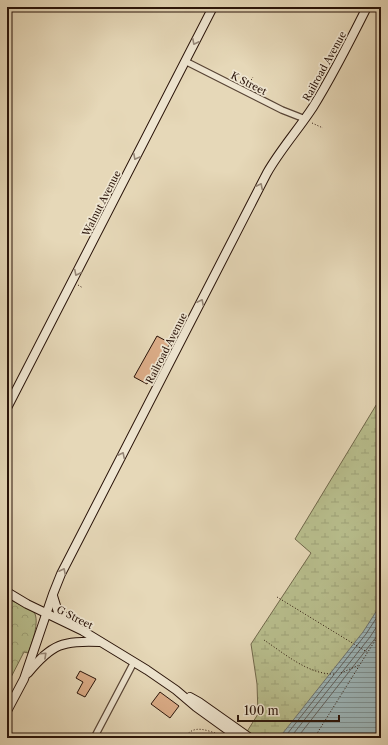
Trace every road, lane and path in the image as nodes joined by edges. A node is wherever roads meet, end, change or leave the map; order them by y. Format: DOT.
graph roads {
  1 [pos="213,7"];
  2 [pos="367,7"];
  3 [pos="182,59"];
  4 [pos="253,77"];
  5 [pos="245,91"];
  6 [pos="305,119"];
  7 [pos="323,128"];
  8 [pos="7,408"];
  9 [pos="7,592"];
  10 [pos="52,594"];
  11 [pos="277,597"];
  12 [pos="46,614"];
  13 [pos="83,631"];
  14 [pos="381,631"];
  15 [pos="264,640"];
  16 [pos="101,642"];
  17 [pos="368,652"];
  18 [pos="134,662"];
  19 [pos="359,665"];
  20 [pos="341,673"];
  21 [pos="335,674"];
  22 [pos="24,679"];
  23 [pos="197,705"];
  24 [pos="7,711"];
  25 [pos="316,735"];
  26 [pos="224,736"];
  27 [pos="94,738"];
  28 [pos="185,738"];
  29 [pos="239,738"];
  30 [pos="250,738"];
  1 -- 3 [label="main road, Walnut Avenue, one-way"];
  2 -- 6 [label="main road, Railroad Avenue"];
  3 -- 5 [label="street, K Street"];
  3 -- 8 [label="main road, Walnut Avenue, one-way"];
  4 -- 5 [label="path"];
  5 -- 6 [label="street, K Street"];
  6 -- 7 [label="path"];
  10 -- 6 [label="main road, Railroad Avenue, one-way"];
  9 -- 12 [label="main road, G Street"];
  10 -- 12 [label="main road, Railroad Avenue"];
  10 -- 13 [label="main road"];
  11 -- 17 [label="path"];
  12 -- 13 [label="main road, G Street"];
  12 -- 22 [label="main road, Railroad Avenue"];
  13 -- 16 [label="main road, G Street"];
  14 -- 17 [label="path"];
  15 -- 21 [label="path"];
  16 -- 18 [label="main road, G Street"];
  22 -- 16 [label="main road, one-way"];
  17 -- 19 [label="path"];
  18 -- 23 [label="main road, G Street"];
  18 -- 27 [label="street"];
  19 -- 20 [label="path"];
  19 -- 25 [label="path"];
  22 -- 24 [label="main road, Railroad Avenue"];
  23 -- 29 [label="main road"];
  23 -- 30 [label="main road"];
  26 -- 28 [label="path"];
}
